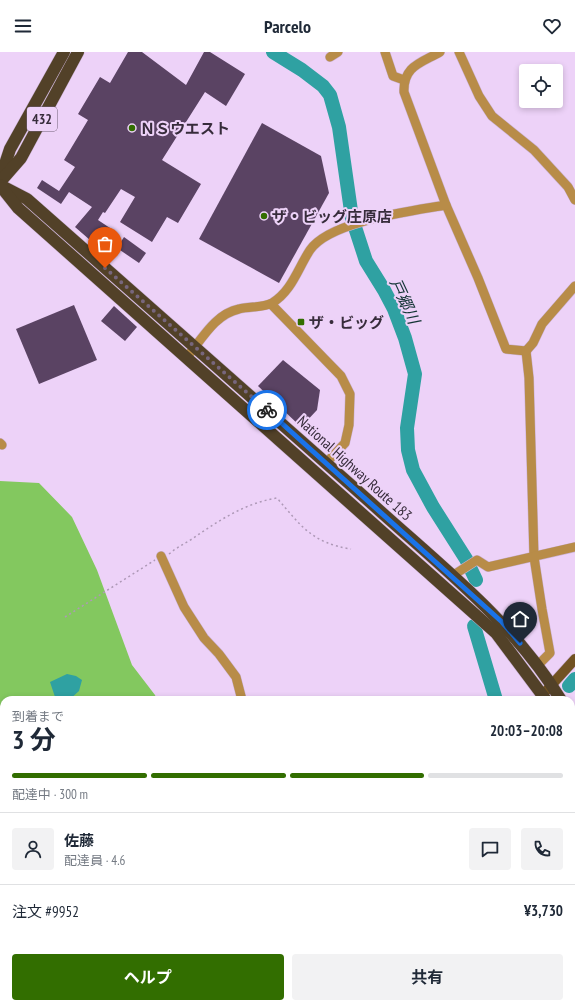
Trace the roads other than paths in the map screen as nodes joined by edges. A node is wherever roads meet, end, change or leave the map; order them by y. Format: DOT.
graph roads {
  1 [pos="64,52"];
  2 [pos="78,52"];
  3 [pos="384,52"];
  4 [pos="440,52"];
  5 [pos="459,52"];
  6 [pos="404,80"];
  7 [pos="0,179"];
  8 [pos="0,185"];
  9 [pos="575,200"];
  10 [pos="446,205"];
  11 [pos="575,286"];
  12 [pos="271,304"];
  13 [pos="195,347"];
  14 [pos="526,351"];
  15 [pos="187,357"];
  16 [pos="326,463"];
  17 [pos="575,547"];
  18 [pos="162,556"];
  19 [pos="534,557"];
  20 [pos="452,576"];
  21 [pos="575,659"];
  22 [pos="538,665"];
  23 [pos="552,685"];
  24 [pos="241,696"];
  25 [pos="542,696"];
  26 [pos="544,696"];
  27 [pos="559,696"];
  1 -- 7 [label="highway, 432"];
  2 -- 8 [label="highway, 432"];
  3 -- 6 [label="street"];
  4 -- 6 [label="street"];
  5 -- 9 [label="street"];
  6 -- 10 [label="street"];
  8 -- 13 [label="highway, National Highway Route 183"];
  8 -- 15 [label="highway, National Highway Route 183"];
  10 -- 12 [label="street"];
  10 -- 14 [label="street"];
  11 -- 14 [label="street"];
  12 -- 13 [label="street"];
  12 -- 16 [label="street"];
  13 -- 15 [label="street"];
  13 -- 16 [label="highway, National Highway Route 183"];
  14 -- 19 [label="street"];
  15 -- 25 [label="highway, National Highway Route 183"];
  16 -- 20 [label="highway, National Highway Route 183"];
  17 -- 19 [label="street"];
  18 -- 24 [label="street"];
  19 -- 20 [label="street"];
  19 -- 22 [label="street"];
  20 -- 22 [label="highway, National Highway Route 183"];
  21 -- 23 [label="main road"];
  22 -- 23 [label="highway, National Highway Route 183"];
  23 -- 26 [label="main road"];
  23 -- 27 [label="highway, National Highway Route 183"];
}
